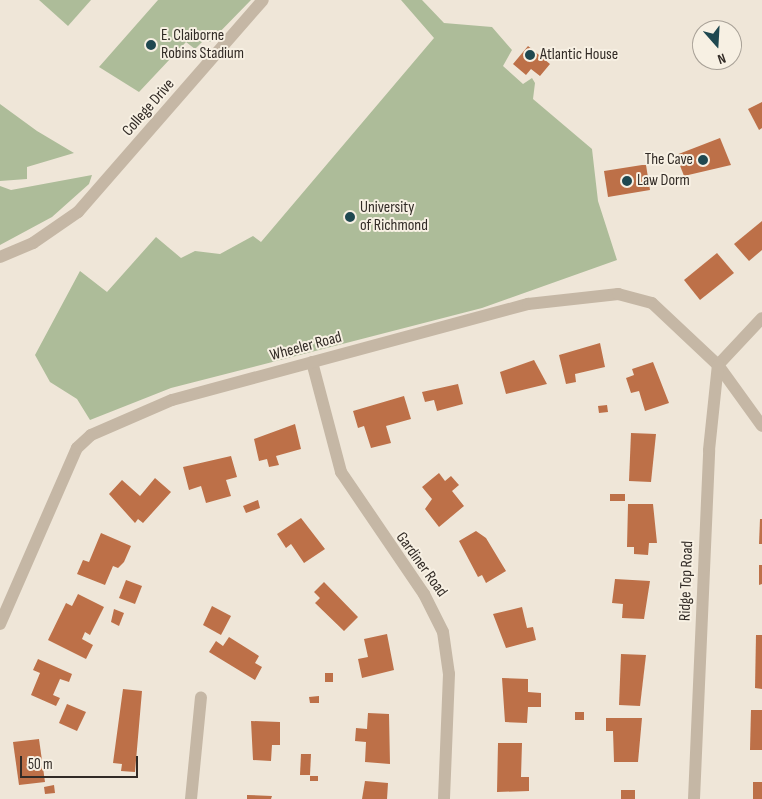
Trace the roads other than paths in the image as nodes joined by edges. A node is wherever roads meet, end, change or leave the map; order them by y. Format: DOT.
graph roads {
  1 [pos="263,0"];
  2 [pos="0,257"];
  3 [pos="762,318"];
  4 [pos="312,362"];
  5 [pos="718,365"];
  6 [pos="762,426"];
  7 [pos="0,624"];
  8 [pos="201,697"];
  9 [pos="191,799"];
  10 [pos="444,799"];
  11 [pos="694,799"];
  1 -- 2 [label="street, College Drive"];
  3 -- 5 [label="street"];
  4 -- 5 [label="street, Wheeler Road"];
  4 -- 7 [label="street, Wheeler Road"];
  4 -- 10 [label="street, Gardiner Road"];
  5 -- 6 [label="street, Wheeler Road"];
  5 -- 11 [label="street, Ridge Top Road"];
  8 -- 9 [label="street"];
}
